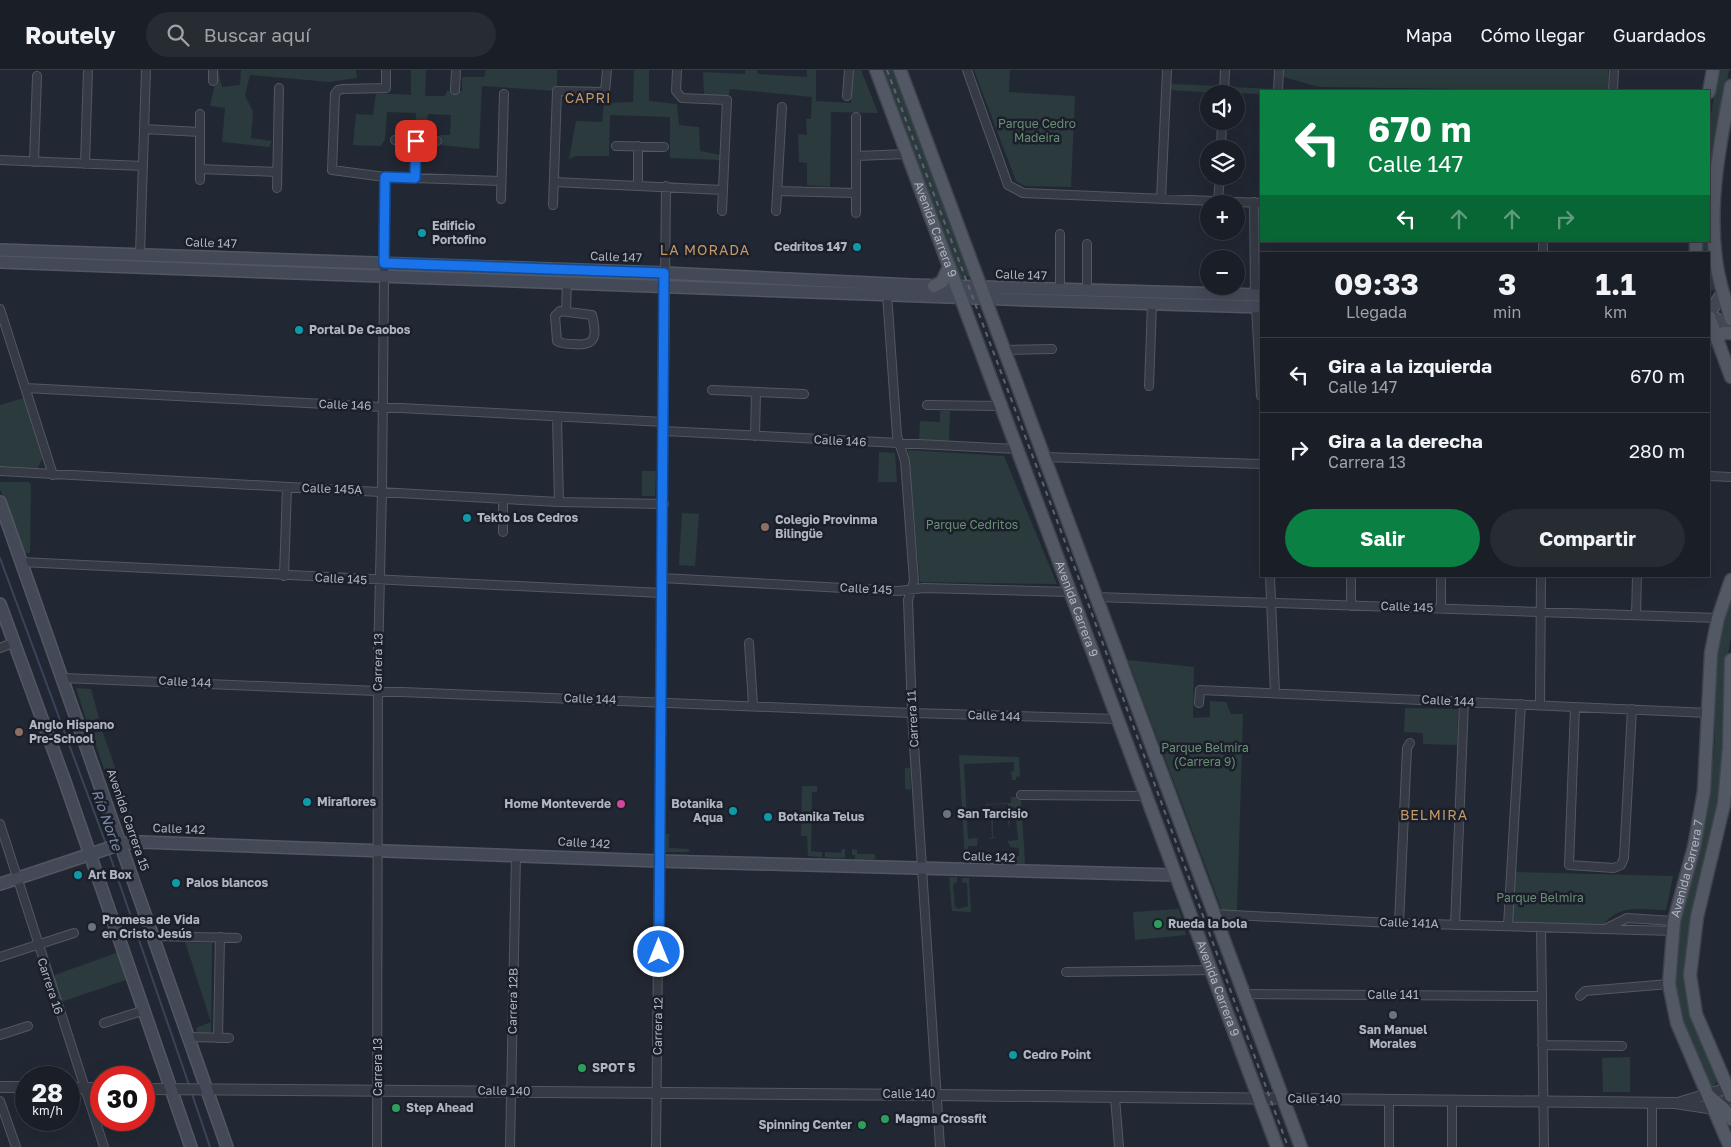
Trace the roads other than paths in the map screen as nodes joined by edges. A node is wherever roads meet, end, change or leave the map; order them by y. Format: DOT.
graph roads {
  1 [pos="88,70"];
  2 [pos="146,70"];
  3 [pos="213,70"];
  4 [pos="386,70"];
  5 [pos="456,70"];
  6 [pos="607,70"];
  7 [pos="677,70"];
  8 [pos="848,70"];
  9 [pos="876,70"];
  10 [pos="900,70"];
  11 [pos="967,70"];
  12 [pos="1167,70"];
  13 [pos="1225,70"];
  14 [pos="1279,70"];
  15 [pos="1614,70"];
  16 [pos="1713,70"];
  17 [pos="37,76"];
  18 [pos="213,81"];
  19 [pos="1224,85"];
  20 [pos="1731,86"];
  21 [pos="279,88"];
  22 [pos="455,90"];
  23 [pos="1278,90"];
  24 [pos="1613,90"];
  25 [pos="1709,90"];
  26 [pos="504,94"];
  27 [pos="848,96"];
  28 [pos="782,106"];
  29 [pos="1729,107"];
  30 [pos="200,114"];
  31 [pos="856,117"];
  32 [pos="144,129"];
  33 [pos="200,132"];
  34 [pos="395,140"];
  35 [pos="416,141"];
  36 [pos="437,142"];
  37 [pos="616,146"];
  38 [pos="638,146"];
  39 [pos="664,147"];
  40 [pos="907,154"];
  41 [pos="856,156"];
  42 [pos="0,160"];
  43 [pos="34,162"];
  44 [pos="85,164"];
  45 [pos="143,166"];
  46 [pos="200,169"];
  47 [pos="276,172"];
  48 [pos="385,177"];
  49 [pos="415,178"];
  50 [pos="200,180"];
  51 [pos="501,181"];
  52 [pos="554,182"];
  53 [pos="638,185"];
  54 [pos="666,186"];
  55 [pos="277,188"];
  56 [pos="723,190"];
  57 [pos="777,191"];
  58 [pos="856,193"];
  59 [pos="501,199"];
  60 [pos="1161,199"];
  61 [pos="1200,200"];
  62 [pos="1245,202"];
  63 [pos="1258,202"];
  64 [pos="553,205"];
  65 [pos="722,211"];
  66 [pos="776,211"];
  67 [pos="856,213"];
  68 [pos="1060,234"];
  69 [pos="1087,244"];
  70 [pos="0,250"];
  71 [pos="140,254"];
  72 [pos="0,262"];
  73 [pos="384,263"];
  74 [pos="948,269"];
  75 [pos="664,273"];
  76 [pos="384,275"];
  77 [pos="567,282"];
  78 [pos="664,285"];
  79 [pos="934,286"];
  80 [pos="1060,290"];
  81 [pos="1086,290"];
  82 [pos="957,292"];
  83 [pos="1723,292"];
  84 [pos="982,293"];
  85 [pos="887,294"];
  86 [pos="1258,301"];
  87 [pos="1152,304"];
  88 [pos="0,309"];
  89 [pos="566,311"];
  90 [pos="1710,318"];
  91 [pos="1731,319"];
  92 [pos="1710,320"];
  93 [pos="1710,322"];
  94 [pos="1731,326"];
  95 [pos="1731,333"];
  96 [pos="1717,340"];
  97 [pos="1052,349"];
  98 [pos="1004,350"];
  99 [pos="1260,364"];
  100 [pos="1731,377"];
  101 [pos="1149,386"];
  102 [pos="26,388"];
  103 [pos="712,390"];
  104 [pos="756,392"];
  105 [pos="804,394"];
  106 [pos="927,405"];
  107 [pos="1000,406"];
  108 [pos="382,407"];
  109 [pos="557,418"];
  110 [pos="664,422"];
  111 [pos="664,431"];
  112 [pos="755,436"];
  113 [pos="899,444"];
  114 [pos="1016,449"];
  115 [pos="1044,457"];
  116 [pos="1260,464"];
  117 [pos="0,472"];
  118 [pos="53,475"];
  119 [pos="1710,476"];
  120 [pos="1731,477"];
  121 [pos="287,487"];
  122 [pos="382,491"];
  123 [pos="503,499"];
  124 [pos="0,502"];
  125 [pos="559,502"];
  126 [pos="664,504"];
  127 [pos="503,532"];
  128 [pos="21,562"];
  129 [pos="284,576"];
  130 [pos="1270,577"];
  131 [pos="1351,577"];
  132 [pos="1441,577"];
  133 [pos="1541,577"];
  134 [pos="1637,577"];
  135 [pos="662,578"];
  136 [pos="1731,580"];
  137 [pos="380,581"];
  138 [pos="912,589"];
  139 [pos="1070,592"];
  140 [pos="662,594"];
  141 [pos="1097,597"];
  142 [pos="1272,603"];
  143 [pos="0,604"];
  144 [pos="1350,606"];
  145 [pos="1441,608"];
  146 [pos="1541,614"];
  147 [pos="1636,615"];
  148 [pos="1718,618"];
  149 [pos="15,642"];
  150 [pos="749,642"];
  151 [pos="0,648"];
  152 [pos="1731,660"];
  153 [pos="63,678"];
  154 [pos="378,691"];
  155 [pos="1275,693"];
  156 [pos="660,701"];
  157 [pos="1464,702"];
  158 [pos="1199,703"];
  159 [pos="1521,704"];
  160 [pos="753,705"];
  161 [pos="1540,705"];
  162 [pos="1575,707"];
  163 [pos="1632,709"];
  164 [pos="912,713"];
  165 [pos="1708,713"];
  166 [pos="1117,719"];
  167 [pos="1410,743"];
  168 [pos="1021,795"];
  169 [pos="1145,796"];
  170 [pos="0,824"];
  171 [pos="119,844"];
  172 [pos="379,850"];
  173 [pos="92,853"];
  174 [pos="516,854"];
  175 [pos="658,861"];
  176 [pos="922,869"];
  177 [pos="1174,875"];
  178 [pos="18,878"];
  179 [pos="0,884"];
  180 [pos="1214,914"];
  181 [pos="1399,923"];
  182 [pos="1455,925"];
  183 [pos="1508,926"];
  184 [pos="1674,926"];
  185 [pos="1541,927"];
  186 [pos="1604,930"];
  187 [pos="74,932"];
  188 [pos="154,936"];
  189 [pos="220,937"];
  190 [pos="237,938"];
  191 [pos="37,945"];
  192 [pos="0,957"];
  193 [pos="1212,970"];
  194 [pos="1066,972"];
  195 [pos="1669,984"];
  196 [pos="1244,994"];
  197 [pos="1541,996"];
  198 [pos="1580,996"];
  199 [pos="145,1010"];
  200 [pos="104,1023"];
  201 [pos="28,1026"];
  202 [pos="0,1036"];
  203 [pos="190,1038"];
  204 [pos="218,1038"];
  205 [pos="229,1038"];
  206 [pos="1542,1045"];
  207 [pos="1622,1046"];
  208 [pos="0,1087"];
  209 [pos="15,1087"];
  210 [pos="80,1088"];
  211 [pos="84,1088"];
  212 [pos="90,1088"];
  213 [pos="155,1089"];
  214 [pos="175,1089"];
  215 [pos="205,1089"];
  216 [pos="378,1090"];
  217 [pos="511,1092"];
  218 [pos="656,1093"];
  219 [pos="936,1094"];
  220 [pos="1115,1097"];
  221 [pos="1259,1098"];
  222 [pos="1283,1098"];
  223 [pos="1722,1098"];
  224 [pos="1389,1100"];
  225 [pos="1452,1100"];
  226 [pos="0,1101"];
  227 [pos="1544,1102"];
  228 [pos="1652,1104"];
  229 [pos="1731,1119"];
  230 [pos="16,1147"];
  231 [pos="104,1147"];
  232 [pos="191,1147"];
  233 [pos="227,1147"];
  234 [pos="377,1147"];
  235 [pos="510,1147"];
  236 [pos="656,1147"];
  237 [pos="940,1147"];
  238 [pos="1119,1147"];
  239 [pos="1277,1147"];
  240 [pos="1301,1147"];
  241 [pos="1389,1147"];
  242 [pos="1452,1147"];
  243 [pos="1544,1147"];
  244 [pos="1652,1147"];
  245 [pos="1730,1147"];
  1 -- 44 [label="street"];
  2 -- 32 [label="street"];
  3 -- 18 [label="street"];
  4 -- 48 [label="street"];
  5 -- 22 [label="street"];
  6 -- 52 [label="street"];
  7 -- 56 [label="street"];
  8 -- 27 [label="street"];
  9 -- 40 [label="main road, Avenida Carrera 9"];
  10 -- 84 [label="main road, Avenida Carrera 9"];
  11 -- 60 [label="street"];
  12 -- 60 [label="street"];
  13 -- 19 [label="street"];
  14 -- 23 [label="street"];
  15 -- 24 [label="street"];
  16 -- 25 [label="main road"];
  17 -- 43 [label="street"];
  20 -- 29 [label="main road"];
  21 -- 47 [label="street"];
  26 -- 51 [label="street"];
  28 -- 57 [label="street"];
  29 -- 83 [label="main road"];
  30 -- 33 [label="street"];
  31 -- 41 [label="street"];
  32 -- 33 [label="street"];
  32 -- 45 [label="street"];
  33 -- 46 [label="street"];
  34 -- 35 [label="street"];
  35 -- 36 [label="street"];
  35 -- 49 [label="street"];
  37 -- 38 [label="street"];
  38 -- 39 [label="street"];
  38 -- 53 [label="street"];
  40 -- 41 [label="street"];
  40 -- 74 [label="main road, Avenida Carrera 9"];
  41 -- 58 [label="street"];
  42 -- 43 [label="street"];
  43 -- 44 [label="street"];
  44 -- 45 [label="street"];
  45 -- 71 [label="street"];
  46 -- 47 [label="street"];
  46 -- 50 [label="street"];
  47 -- 55 [label="street"];
  48 -- 49 [label="street"];
  48 -- 73 [label="street, Carrera 13"];
  49 -- 51 [label="street"];
  51 -- 59 [label="street"];
  52 -- 53 [label="street"];
  52 -- 64 [label="street"];
  53 -- 54 [label="street"];
  54 -- 56 [label="street"];
  54 -- 75 [label="street, Carrera 12"];
  56 -- 65 [label="street"];
  57 -- 58 [label="street"];
  57 -- 66 [label="street"];
  58 -- 67 [label="street"];
  60 -- 61 [label="street"];
  62 -- 63 [label="street"];
  63 -- 86 [label="street"];
  68 -- 80 [label="street"];
  69 -- 81 [label="street"];
  70 -- 71 [label="main road, Calle 147"];
  71 -- 73 [label="main road, Calle 147"];
  72 -- 76 [label="main road, Calle 147"];
  73 -- 75 [label="main road, Calle 147"];
  73 -- 76 [label="street, Carrera 13"];
  74 -- 79 [label="main road"];
  74 -- 82 [label="main road, Avenida Carrera 9"];
  75 -- 78 [label="street, Carrera 12"];
  75 -- 79 [label="main road, Calle 147"];
  76 -- 77 [label="main road, Calle 147"];
  76 -- 108 [label="street, Carrera 13"];
  77 -- 78 [label="main road, Calle 147"];
  77 -- 89 [label="street"];
  78 -- 85 [label="main road, Calle 147"];
  78 -- 110 [label="street, Carrera 12"];
  79 -- 82 [label="main road, Calle 147"];
  80 -- 81 [label="main road, Calle 147"];
  80 -- 84 [label="main road, Calle 147"];
  81 -- 86 [label="main road, Calle 147"];
  82 -- 84 [label="main road, Calle 147"];
  82 -- 85 [label="main road, Calle 147"];
  82 -- 107 [label="main road, Avenida Carrera 9"];
  83 -- 90 [label="main road"];
  83 -- 91 [label="main road"];
  84 -- 87 [label="main road, Calle 147"];
  84 -- 98 [label="main road, Avenida Carrera 9"];
  85 -- 113 [label="street, Carrera 11"];
  86 -- 87 [label="main road, Calle 147"];
  86 -- 99 [label="street"];
  87 -- 101 [label="street"];
  88 -- 102 [label="street"];
  89 -- 89 [label="street"];
  92 -- 94 [label="main road"];
  93 -- 96 [label="main road"];
  95 -- 96 [label="main road"];
  96 -- 100 [label="main road"];
  97 -- 98 [label="street"];
  98 -- 115 [label="main road, Avenida Carrera 9"];
  102 -- 108 [label="street, Calle 146"];
  102 -- 118 [label="street"];
  103 -- 104 [label="street"];
  104 -- 105 [label="street"];
  104 -- 112 [label="street"];
  106 -- 107 [label="street"];
  107 -- 114 [label="main road, Avenida Carrera 9"];
  108 -- 109 [label="street, Calle 146"];
  108 -- 122 [label="street, Carrera 13"];
  109 -- 110 [label="street, Calle 146"];
  109 -- 125 [label="street"];
  110 -- 111 [label="street, Carrera 12"];
  111 -- 112 [label="street, Calle 146"];
  111 -- 126 [label="street, Carrera 12"];
  112 -- 113 [label="street, Calle 146"];
  113 -- 114 [label="street, Calle 146"];
  113 -- 138 [label="street, Carrera 11"];
  114 -- 139 [label="main road, Avenida Carrera 9"];
  115 -- 116 [label="street"];
  115 -- 141 [label="main road, Avenida Carrera 9"];
  117 -- 118 [label="street, Calle 145A"];
  118 -- 121 [label="street, Calle 145A"];
  119 -- 120 [label="street"];
  121 -- 122 [label="street, Calle 145A"];
  121 -- 129 [label="street"];
  122 -- 123 [label="street, Calle 145A"];
  122 -- 137 [label="street, Carrera 13"];
  123 -- 125 [label="street, Calle 145A"];
  123 -- 127 [label="street"];
  124 -- 128 [label="main road, Avenida Carrera 15"];
  125 -- 126 [label="street, Calle 145A"];
  126 -- 135 [label="street, Carrera 12"];
  128 -- 129 [label="street, Calle 145"];
  128 -- 153 [label="main road, Avenida Carrera 15"];
  129 -- 137 [label="street, Calle 145"];
  130 -- 142 [label="street"];
  131 -- 144 [label="street"];
  132 -- 145 [label="street"];
  133 -- 146 [label="street"];
  134 -- 147 [label="street"];
  135 -- 138 [label="street, Calle 145"];
  135 -- 140 [label="street, Carrera 12"];
  136 -- 148 [label="main road, Avenida Carrera 7"];
  137 -- 140 [label="street, Calle 145"];
  137 -- 154 [label="street, Carrera 13"];
  138 -- 139 [label="street, Calle 145"];
  138 -- 164 [label="street, Carrera 11"];
  139 -- 166 [label="main road, Avenida Carrera 9"];
  140 -- 156 [label="street, Carrera 12"];
  141 -- 142 [label="street, Calle 145"];
  141 -- 180 [label="main road, Avenida Carrera 9"];
  142 -- 144 [label="street, Calle 145"];
  142 -- 155 [label="street"];
  143 -- 149 [label="main road"];
  144 -- 145 [label="street, Calle 145"];
  145 -- 146 [label="street, Calle 145"];
  146 -- 147 [label="street, Calle 145"];
  146 -- 161 [label="street"];
  147 -- 148 [label="street, Calle 145"];
  148 -- 165 [label="main road, Avenida Carrera 7"];
  149 -- 151 [label="street"];
  149 -- 173 [label="main road"];
  150 -- 160 [label="street"];
  152 -- 223 [label="main road, Avenida Carrera 7"];
  153 -- 154 [label="street, Calle 144"];
  153 -- 171 [label="main road, Avenida Carrera 15"];
  154 -- 156 [label="street, Calle 144"];
  154 -- 172 [label="street, Carrera 13"];
  155 -- 157 [label="street, Calle 144"];
  155 -- 158 [label="street, Calle 144"];
  156 -- 160 [label="street, Calle 144"];
  156 -- 175 [label="street, Carrera 12"];
  157 -- 159 [label="street, Calle 144"];
  157 -- 182 [label="street"];
  159 -- 161 [label="street, Calle 144"];
  159 -- 183 [label="street"];
  160 -- 164 [label="street, Calle 144"];
  161 -- 162 [label="street, Calle 144"];
  162 -- 163 [label="street, Calle 144"];
  162 -- 163 [label="street"];
  163 -- 165 [label="street, Calle 144"];
  164 -- 166 [label="street, Calle 144"];
  164 -- 176 [label="street, Carrera 11"];
  165 -- 184 [label="main road, Avenida Carrera 7"];
  166 -- 169 [label="main road, Avenida Carrera 9"];
  167 -- 181 [label="street"];
  168 -- 169 [label="street"];
  169 -- 177 [label="main road, Avenida Carrera 9"];
  170 -- 178 [label="street, Carrera 16"];
  171 -- 172 [label="main road, Calle 142"];
  171 -- 173 [label="main road, Calle 142"];
  171 -- 188 [label="main road, Avenida Carrera 15"];
  172 -- 174 [label="main road, Calle 142"];
  172 -- 216 [label="street, Carrera 13"];
  173 -- 178 [label="main road, Calle 142"];
  173 -- 199 [label="main road"];
  174 -- 175 [label="main road, Calle 142"];
  174 -- 217 [label="street, Carrera 12B"];
  175 -- 176 [label="main road, Calle 142"];
  175 -- 218 [label="street, Carrera 12"];
  176 -- 177 [label="main road, Calle 142"];
  176 -- 219 [label="street, Carrera 11"];
  177 -- 193 [label="main road, Avenida Carrera 9"];
  178 -- 179 [label="main road, Calle 142"];
  178 -- 191 [label="street, Carrera 16"];
  180 -- 181 [label="street, Calle 141A"];
  180 -- 196 [label="main road, Avenida Carrera 9"];
  181 -- 182 [label="street, Calle 141A"];
  182 -- 183 [label="street, Calle 141A"];
  183 -- 185 [label="street, Calle 141A"];
  184 -- 186 [label="street, Calle 141A"];
  184 -- 186 [label="street"];
  184 -- 195 [label="main road, Avenida Carrera 7"];
  185 -- 186 [label="street, Calle 141A"];
  185 -- 197 [label="street"];
  187 -- 191 [label="street"];
  188 -- 189 [label="street"];
  188 -- 203 [label="main road, Avenida Carrera 15"];
  189 -- 190 [label="street"];
  189 -- 204 [label="street"];
  191 -- 192 [label="street"];
  191 -- 211 [label="street, Carrera 16"];
  193 -- 194 [label="street"];
  193 -- 221 [label="main road, Avenida Carrera 9"];
  195 -- 198 [label="street"];
  195 -- 223 [label="main road, Avenida Carrera 7"];
  196 -- 197 [label="street, Calle 141"];
  196 -- 222 [label="main road, Avenida Carrera 9"];
  197 -- 206 [label="street"];
  199 -- 200 [label="street"];
  199 -- 214 [label="main road"];
  201 -- 202 [label="street"];
  203 -- 204 [label="street"];
  203 -- 215 [label="main road, Avenida Carrera 15"];
  204 -- 205 [label="street"];
  206 -- 207 [label="street"];
  206 -- 227 [label="street"];
  208 -- 209 [label="street"];
  210 -- 211 [label="street"];
  211 -- 212 [label="street"];
  211 -- 231 [label="street, Carrera 16"];
  213 -- 214 [label="street, Calle 140"];
  214 -- 215 [label="street, Calle 140"];
  214 -- 232 [label="main road"];
  215 -- 216 [label="street, Calle 140"];
  215 -- 233 [label="main road, Avenida Carrera 15"];
  216 -- 217 [label="street, Calle 140"];
  216 -- 234 [label="street, Carrera 13"];
  217 -- 218 [label="street, Calle 140"];
  217 -- 235 [label="street, Carrera 12B"];
  218 -- 219 [label="street, Calle 140"];
  218 -- 236 [label="street, Carrera 12"];
  219 -- 220 [label="street, Calle 140"];
  219 -- 237 [label="street, Carrera 11"];
  220 -- 221 [label="street, Calle 140"];
  220 -- 238 [label="street"];
  221 -- 222 [label="street, Calle 140"];
  221 -- 239 [label="main road, Avenida Carrera 9"];
  222 -- 224 [label="street, Calle 140"];
  222 -- 240 [label="main road, Avenida Carrera 9"];
  223 -- 228 [label="street, Calle 140"];
  223 -- 229 [label="main road"];
  223 -- 245 [label="main road, Avenida Carrera 7"];
  224 -- 225 [label="street, Calle 140"];
  224 -- 241 [label="street"];
  225 -- 227 [label="street, Calle 140"];
  225 -- 242 [label="street"];
  226 -- 230 [label="street"];
  227 -- 228 [label="street, Calle 140"];
  227 -- 243 [label="street"];
  228 -- 244 [label="street"];
}
